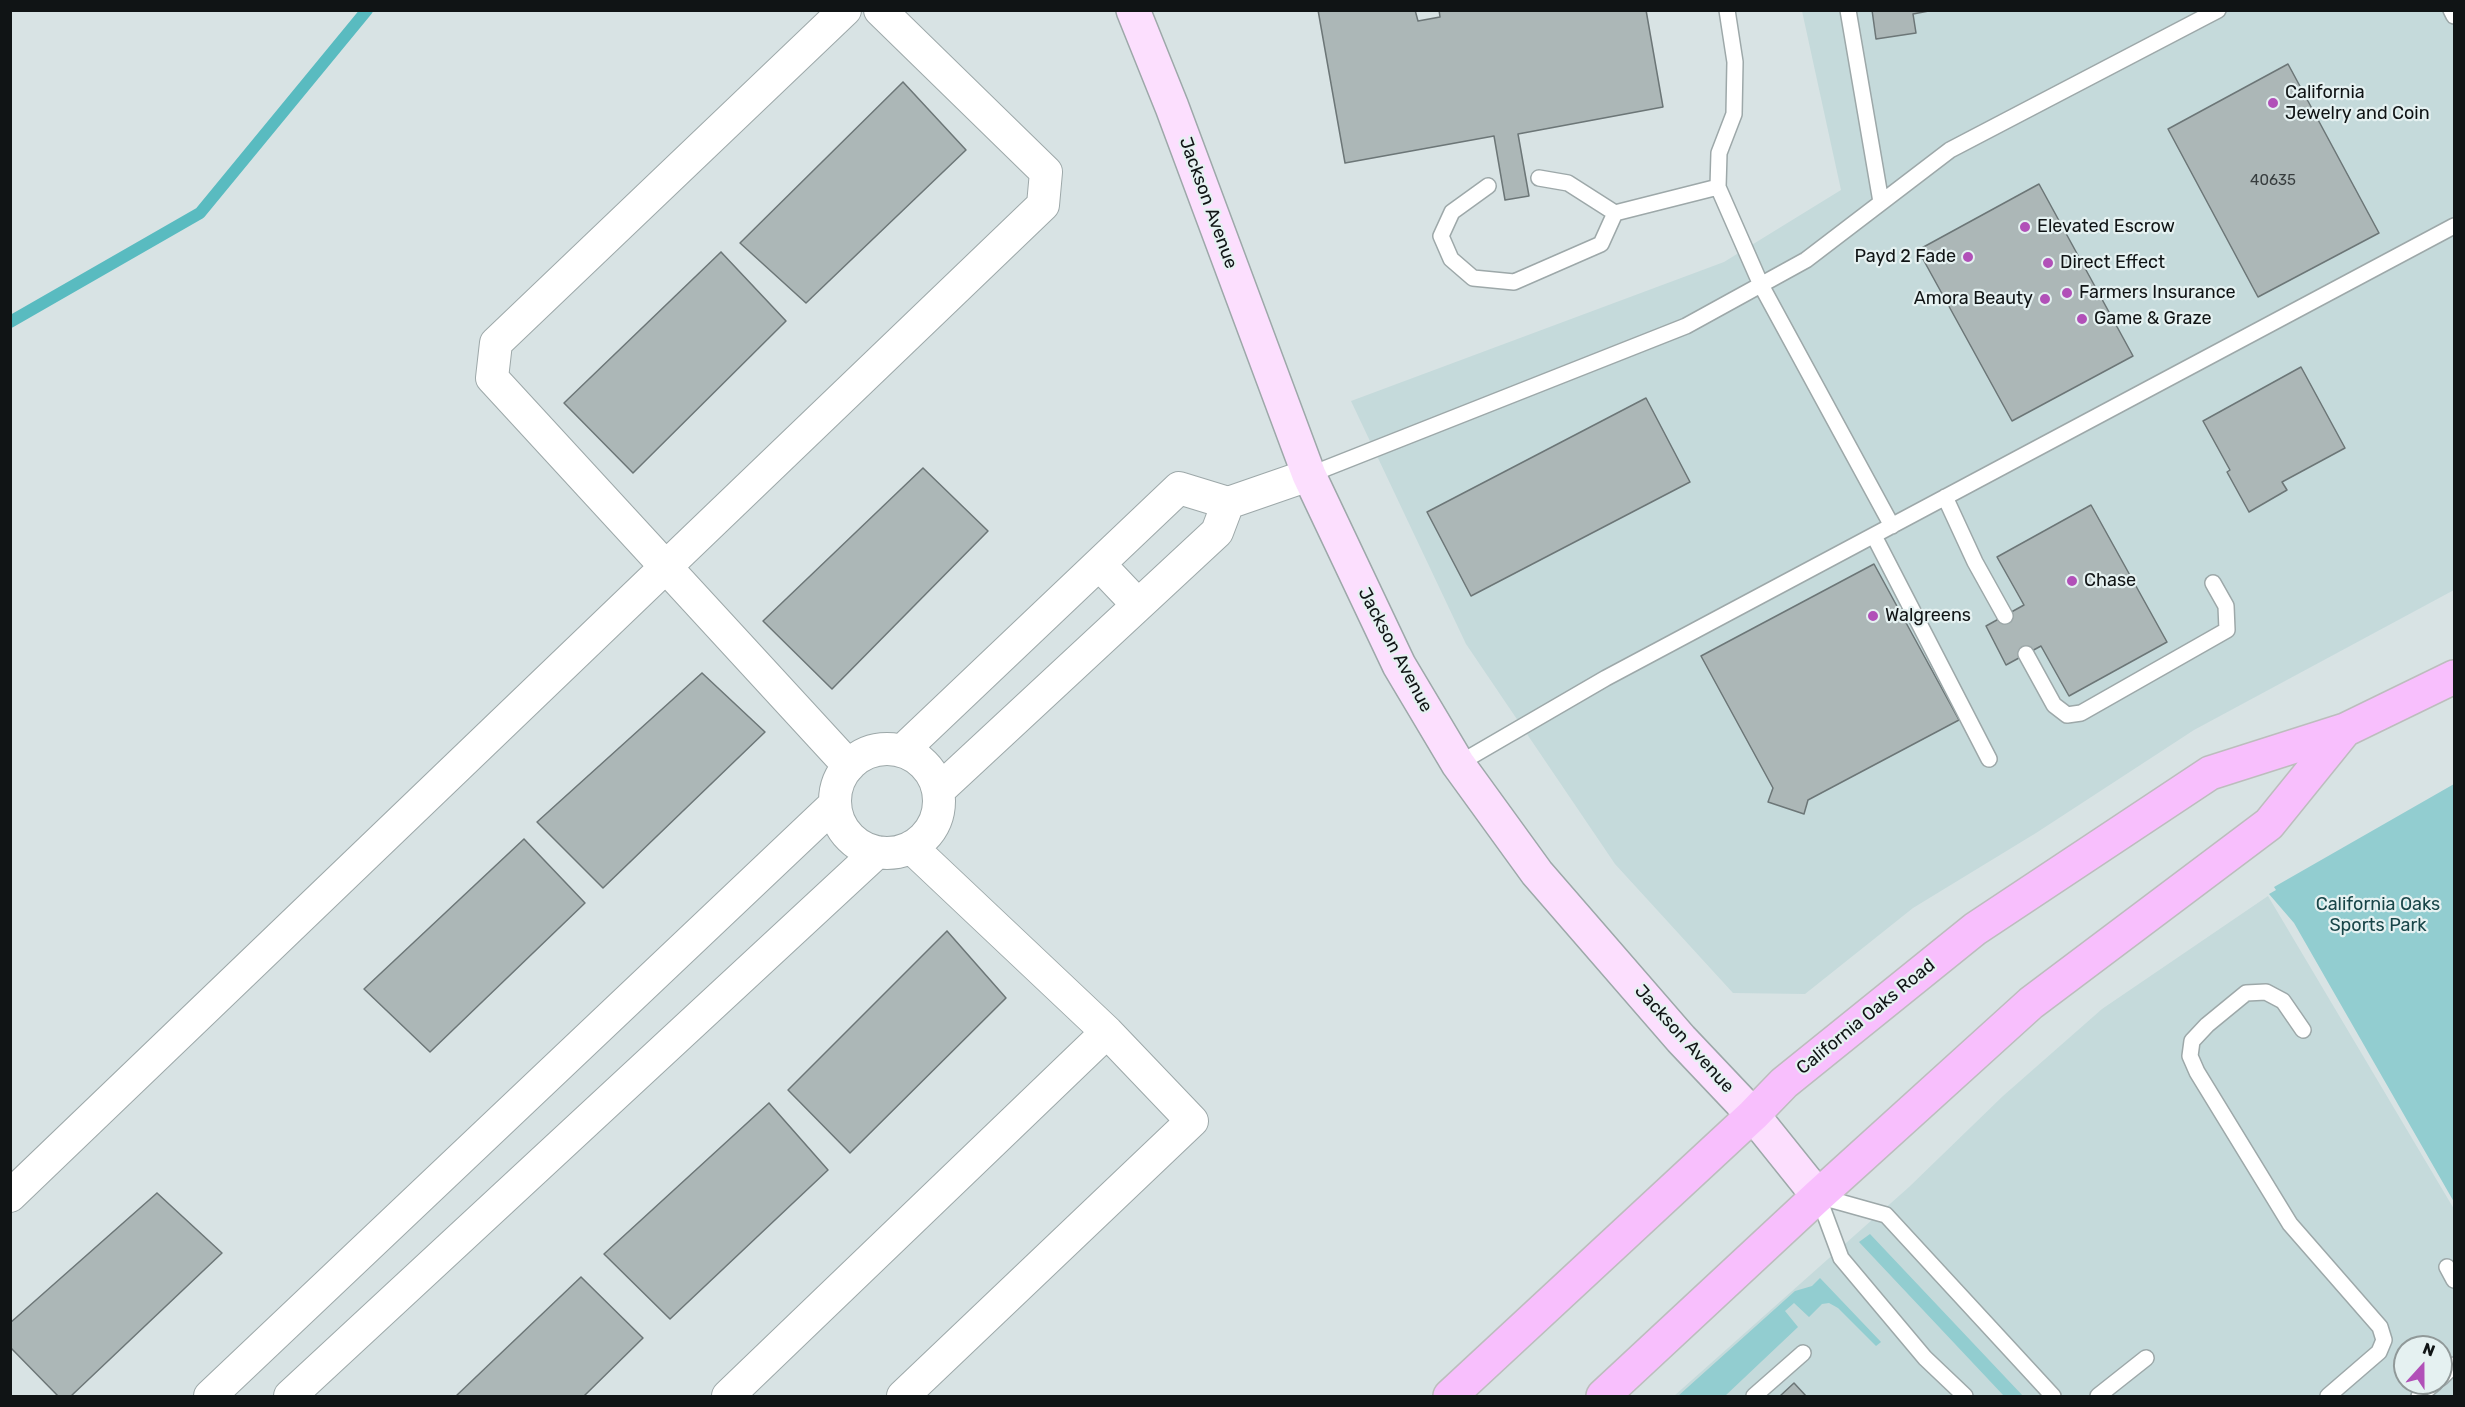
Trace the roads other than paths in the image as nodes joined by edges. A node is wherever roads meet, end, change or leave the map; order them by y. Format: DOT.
graph roads {
  1 [pos="844,10"];
  2 [pos="880,10"];
  3 [pos="1133,10"];
  4 [pos="1727,10"];
  5 [pos="1848,10"];
  6 [pos="2218,10"];
  7 [pos="2451,10"];
  8 [pos="2454,16"];
  9 [pos="1539,178"];
  10 [pos="1488,186"];
  11 [pos="1718,187"];
  12 [pos="1881,202"];
  13 [pos="1616,213"];
  14 [pos="2454,226"];
  15 [pos="1761,285"];
  16 [pos="1309,476"];
  17 [pos="1945,497"];
  18 [pos="1228,503"];
  19 [pos="1892,526"];
  20 [pos="1874,536"];
  21 [pos="1100,564"];
  22 [pos="666,567"];
  23 [pos="2213,583"];
  24 [pos="1138,605"];
  25 [pos="2005,616"];
  26 [pos="2026,654"];
  27 [pos="2454,677"];
  28 [pos="2345,730"];
  29 [pos="902,751"];
  30 [pos="1989,759"];
  31 [pos="1458,764"];
  32 [pos="849,766"];
  33 [pos="938,791"];
  34 [pos="834,805"];
  35 [pos="911,848"];
  36 [pos="877,852"];
  37 [pos="2303,1030"];
  38 [pos="1107,1032"];
  39 [pos="1753,1115"];
  40 [pos="10,1196"];
  41 [pos="1818,1196"];
  42 [pos="1803,1353"];
  43 [pos="2146,1358"];
  44 [pos="210,1396"];
  45 [pos="290,1396"];
  46 [pos="728,1396"];
  47 [pos="903,1396"];
  48 [pos="1450,1396"];
  49 [pos="1603,1396"];
  50 [pos="1754,1396"];
  51 [pos="1965,1396"];
  52 [pos="2053,1396"];
  53 [pos="2098,1396"];
  54 [pos="2328,1396"];
  1 -- 22 [label="street"];
  2 -- 22 [label="street"];
  3 -- 16 [label="main road, Jackson Avenue"];
  4 -- 11 [label="lane"];
  5 -- 12 [label="lane"];
  6 -- 12 [label="lane"];
  7 -- 8 [label="lane"];
  9 -- 13 [label="lane"];
  10 -- 13 [label="lane"];
  11 -- 13 [label="lane"];
  11 -- 15 [label="lane"];
  12 -- 15 [label="lane"];
  14 -- 17 [label="lane"];
  15 -- 16 [label="lane"];
  15 -- 19 [label="lane"];
  16 -- 18 [label="street"];
  16 -- 31 [label="main road, Jackson Avenue"];
  17 -- 19 [label="lane"];
  17 -- 25 [label="lane"];
  18 -- 21 [label="street"];
  18 -- 24 [label="street"];
  19 -- 20 [label="lane"];
  20 -- 30 [label="lane"];
  20 -- 31 [label="lane"];
  21 -- 24 [label="street"];
  21 -- 29 [label="street"];
  22 -- 32 [label="street"];
  22 -- 40 [label="street"];
  23 -- 26 [label="lane"];
  24 -- 33 [label="street"];
  27 -- 28 [label="main road, California Oaks Road"];
  28 -- 39 [label="main road, California Oaks Road"];
  28 -- 41 [label="main road, California Oaks Road"];
  29 -- 32 [label="street"];
  29 -- 33 [label="street"];
  31 -- 39 [label="main road, Jackson Avenue"];
  32 -- 34 [label="street"];
  33 -- 35 [label="street"];
  34 -- 36 [label="street"];
  34 -- 44 [label="street"];
  35 -- 36 [label="street"];
  35 -- 38 [label="street"];
  36 -- 45 [label="street"];
  37 -- 54 [label="lane"];
  38 -- 46 [label="street"];
  38 -- 47 [label="street"];
  39 -- 41 [label="main road, Jackson Avenue"];
  39 -- 48 [label="main road, California Oaks Road"];
  41 -- 49 [label="main road, California Oaks Road"];
  41 -- 51 [label="lane"];
  41 -- 52 [label="lane"];
  42 -- 50 [label="lane"];
  43 -- 53 [label="lane"];
}
